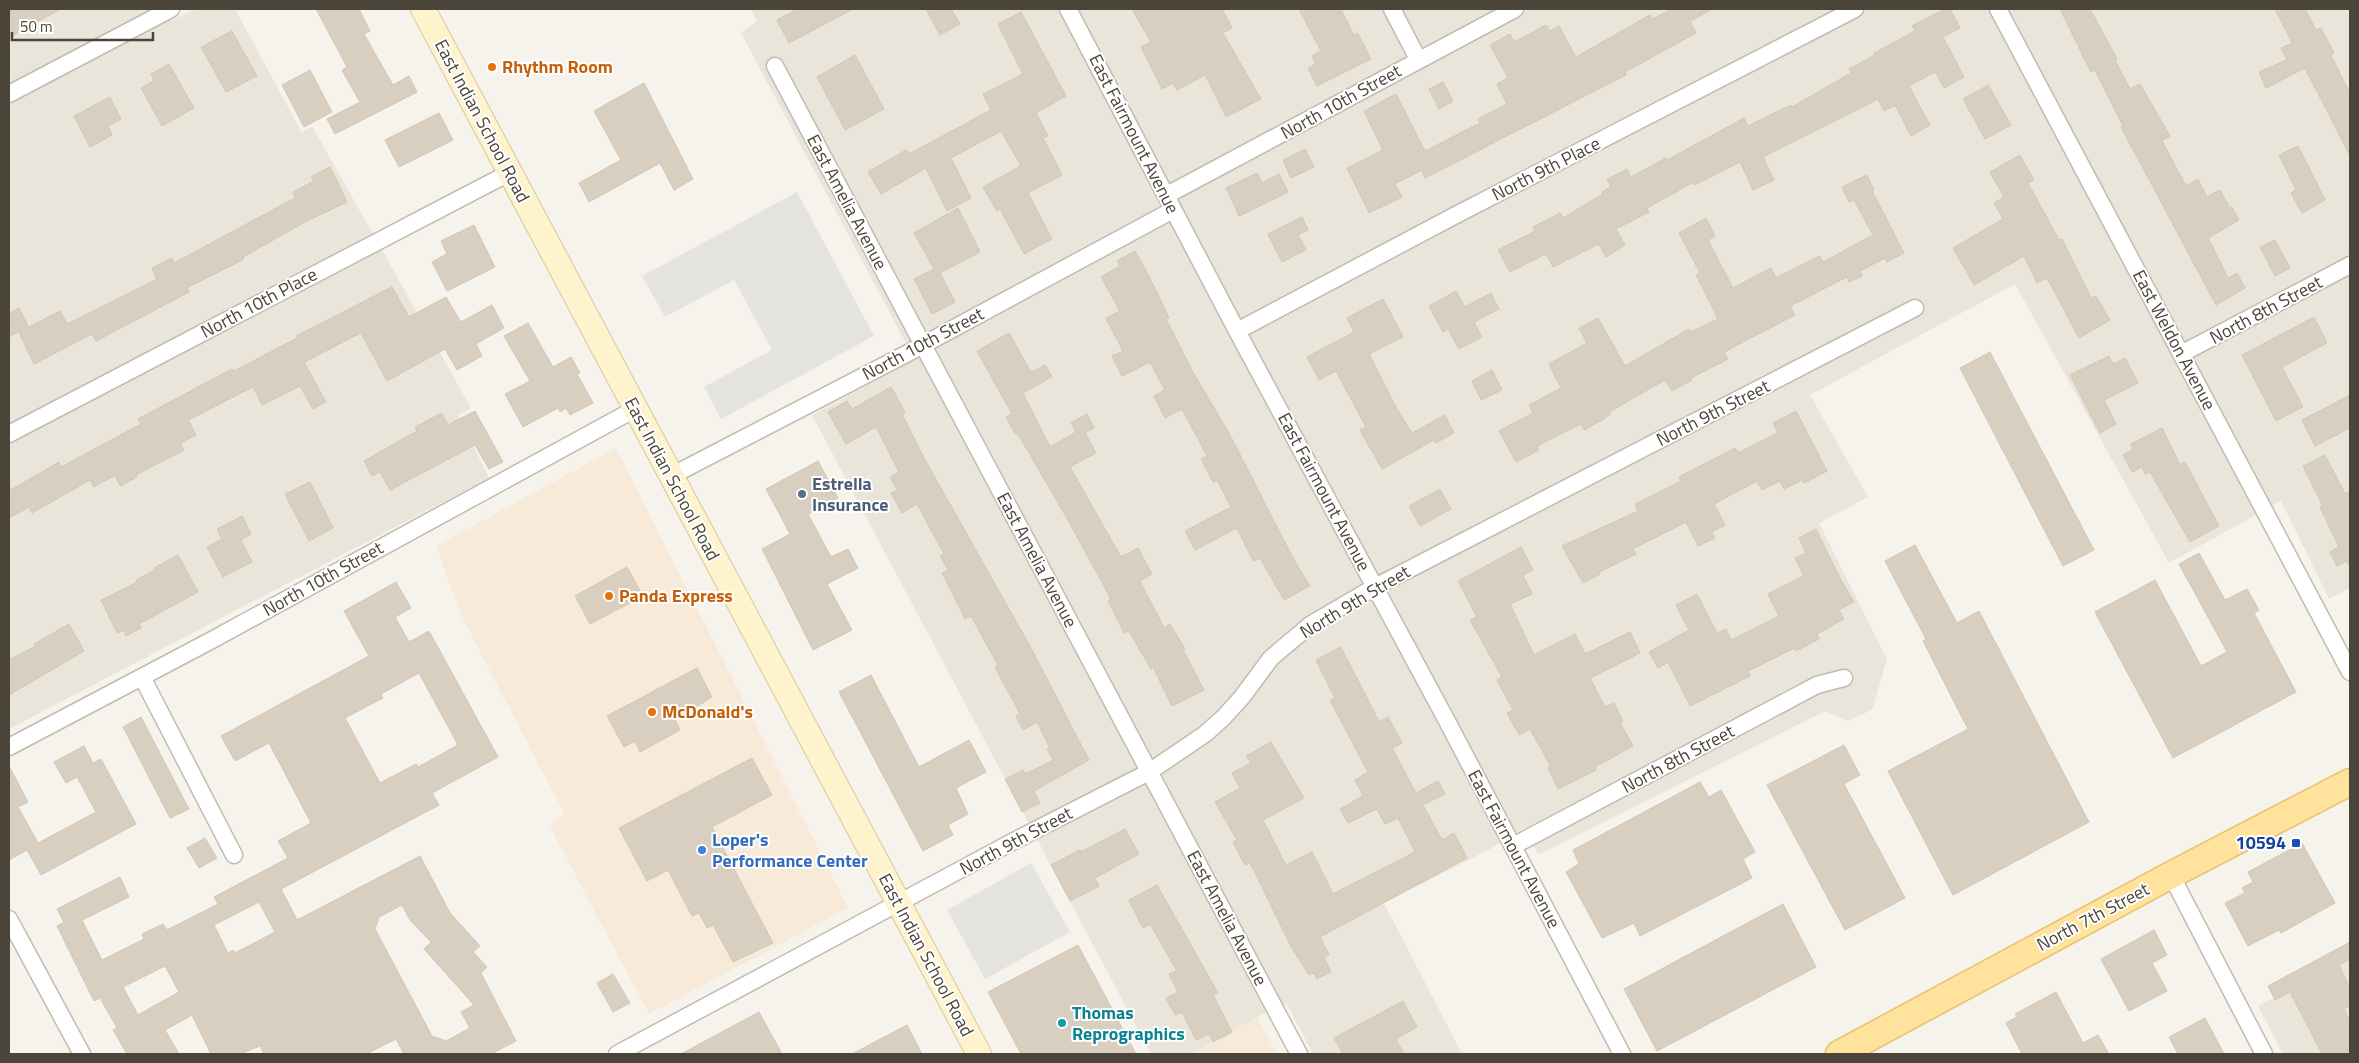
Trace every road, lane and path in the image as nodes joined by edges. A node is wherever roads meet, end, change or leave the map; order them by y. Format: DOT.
graph roads {
  1 [pos="171,9"];
  2 [pos="423,9"];
  3 [pos="1068,9"];
  4 [pos="1392,9"];
  5 [pos="1515,9"];
  6 [pos="1855,9"];
  7 [pos="1998,9"];
  8 [pos="1418,59"];
  9 [pos="775,66"];
  10 [pos="9,94"];
  11 [pos="509,172"];
  12 [pos="1170,202"];
  13 [pos="2350,265"];
  14 [pos="1915,308"];
  15 [pos="1237,331"];
  16 [pos="923,345"];
  17 [pos="2181,354"];
  18 [pos="636,409"];
  19 [pos="9,434"];
  20 [pos="671,476"];
  21 [pos="1375,587"];
  22 [pos="2350,672"];
  23 [pos="142,677"];
  24 [pos="1844,678"];
  25 [pos="9,747"];
  26 [pos="1149,772"];
  27 [pos="2350,782"];
  28 [pos="1513,846"];
  29 [pos="234,855"];
  30 [pos="2171,875"];
  31 [pos="899,903"];
  32 [pos="9,919"];
  33 [pos="82,1054"];
  34 [pos="617,1054"];
  35 [pos="979,1054"];
  36 [pos="1299,1054"];
  37 [pos="1622,1054"];
  38 [pos="1839,1054"];
  39 [pos="2264,1054"];
  1 -- 10 [label="street"];
  2 -- 11 [label="main road, East Indian School Road"];
  3 -- 12 [label="street, East Fairmount Avenue"];
  4 -- 8 [label="street"];
  5 -- 8 [label="street, North 10th Street"];
  6 -- 15 [label="street, North 9th Place"];
  7 -- 17 [label="street, East Weldon Avenue"];
  8 -- 12 [label="street, North 10th Street"];
  9 -- 16 [label="street, East Amelia Avenue"];
  11 -- 18 [label="main road, East Indian School Road"];
  11 -- 19 [label="street, North 10th Place"];
  12 -- 15 [label="street, East Fairmount Avenue"];
  12 -- 16 [label="street, North 10th Street"];
  13 -- 17 [label="street, North 8th Street"];
  14 -- 21 [label="street, North 9th Street"];
  15 -- 21 [label="street, East Fairmount Avenue"];
  16 -- 20 [label="street, North 10th Street"];
  16 -- 26 [label="street, East Amelia Avenue"];
  17 -- 22 [label="street, East Weldon Avenue"];
  18 -- 20 [label="main road, East Indian School Road"];
  18 -- 23 [label="street, North 10th Street"];
  20 -- 31 [label="main road, East Indian School Road"];
  21 -- 26 [label="street, North 9th Street"];
  21 -- 28 [label="street, East Fairmount Avenue"];
  23 -- 25 [label="street, North 10th Street"];
  23 -- 29 [label="street"];
  24 -- 28 [label="street, North 8th Street"];
  26 -- 31 [label="street, North 9th Street"];
  26 -- 36 [label="street, East Amelia Avenue"];
  27 -- 30 [label="main road, North 7th Street"];
  28 -- 37 [label="street, East Fairmount Avenue"];
  30 -- 38 [label="main road, North 7th Street"];
  30 -- 39 [label="street"];
  31 -- 34 [label="street, North 9th Street"];
  31 -- 35 [label="main road, East Indian School Road"];
  32 -- 33 [label="street"];
}
